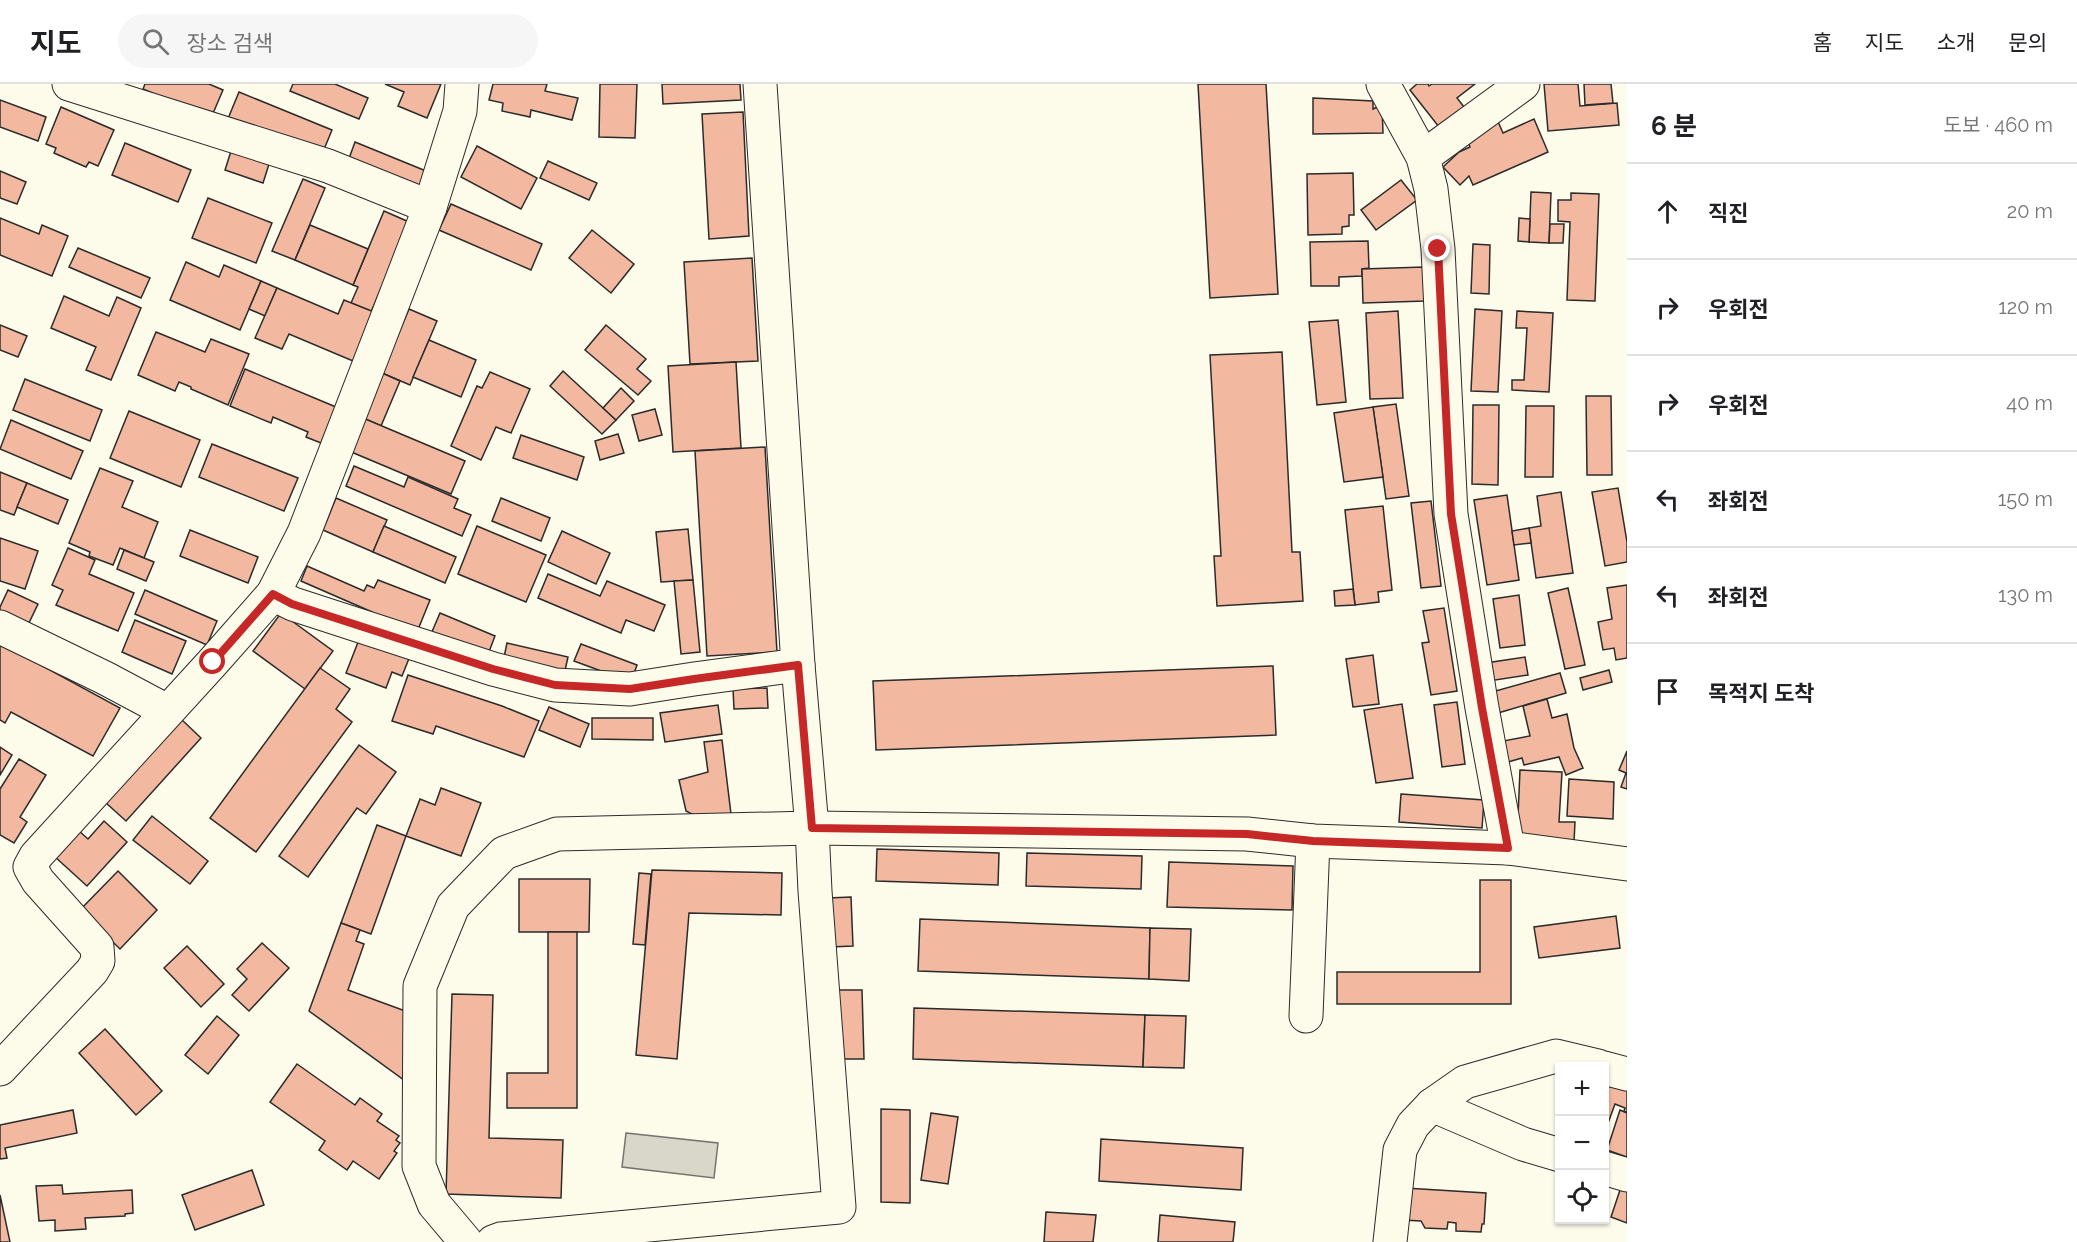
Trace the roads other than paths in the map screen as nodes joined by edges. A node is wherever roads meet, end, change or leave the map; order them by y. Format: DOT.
graph roads {
  1 [pos="69,84"];
  2 [pos="462,84"];
  3 [pos="760,84"];
  4 [pos="1383,84"];
  5 [pos="1523,84"];
  6 [pos="1423,157"];
  7 [pos="430,207"];
  8 [pos="273,594"];
  9 [pos="0,627"];
  10 [pos="798,665"];
  11 [pos="167,711"];
  12 [pos="812,828"];
  13 [pos="1313,841"];
  14 [pos="1508,848"];
  15 [pos="1627,864"];
  16 [pos="1306,1016"];
  17 [pos="1581,1062"];
  18 [pos="0,1069"];
  19 [pos="1609,1069"];
  20 [pos="1627,1074"];
  21 [pos="1432,1105"];
  22 [pos="1555,1153"];
  23 [pos="1609,1169"];
  24 [pos="1627,1175"];
  25 [pos="466,1242"];
  26 [pos="493,1242"];
  27 [pos="1390,1242"];
  1 -- 7 [label="street"];
  2 -- 7 [label="street"];
  3 -- 10 [label="street"];
  4 -- 6 [label="street"];
  5 -- 6 [label="street"];
  6 -- 14 [label="street"];
  7 -- 8 [label="street"];
  8 -- 10 [label="street"];
  8 -- 11 [label="street"];
  9 -- 11 [label="street"];
  10 -- 12 [label="street"];
  11 -- 18 [label="street"];
  12 -- 13 [label="street"];
  12 -- 25 [label="street"];
  12 -- 26 [label="street"];
  13 -- 14 [label="street"];
  13 -- 16 [label="street"];
  14 -- 15 [label="street"];
  17 -- 21 [label="street"];
  19 -- 20 [label="street"];
  21 -- 22 [label="street"];
  21 -- 27 [label="street"];
  23 -- 24 [label="street"];
}
